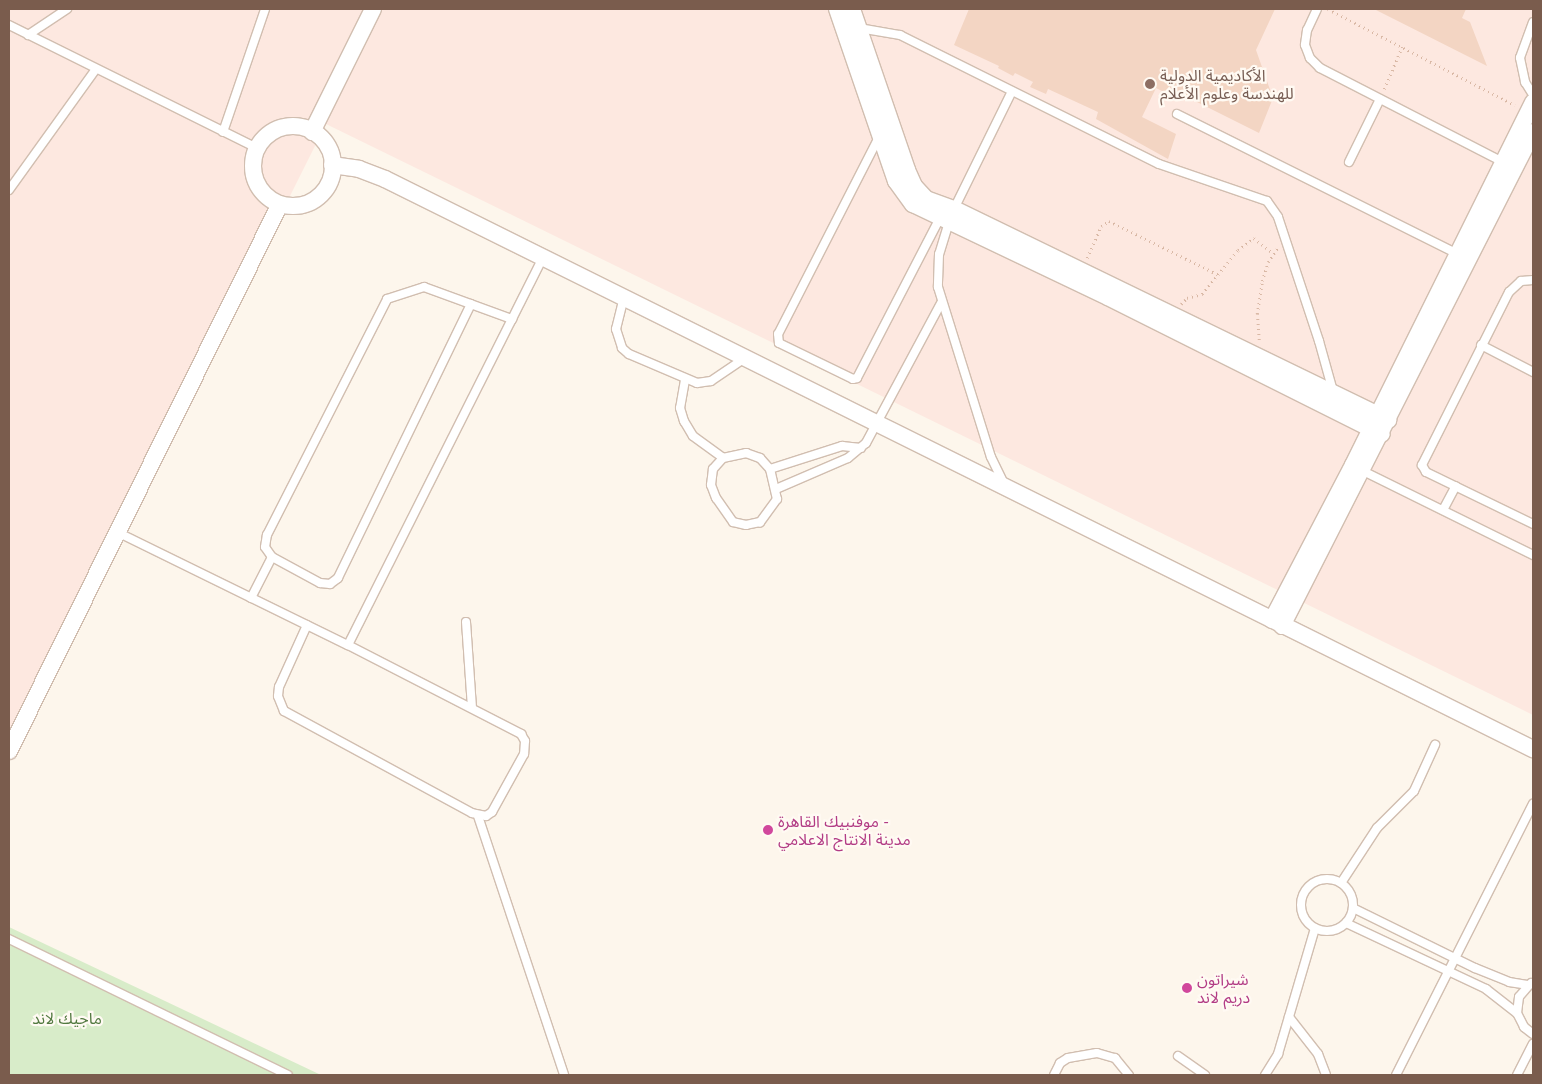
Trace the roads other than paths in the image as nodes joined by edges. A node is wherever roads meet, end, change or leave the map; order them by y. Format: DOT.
graph roads {
  1 [pos="67,9"];
  2 [pos="265,9"];
  3 [pos="373,9"];
  4 [pos="838,9"];
  5 [pos="852,9"];
  6 [pos="1317,9"];
  7 [pos="1533,22"];
  8 [pos="9,25"];
  9 [pos="853,32"];
  10 [pos="28,35"];
  11 [pos="96,68"];
  12 [pos="1012,91"];
  13 [pos="1380,99"];
  14 [pos="1533,101"];
  15 [pos="1177,114"];
  16 [pos="223,132"];
  17 [pos="312,132"];
  18 [pos="1533,132"];
  19 [pos="881,133"];
  20 [pos="257,148"];
  21 [pos="1348,162"];
  22 [pos="332,165"];
  23 [pos="1509,165"];
  24 [pos="9,190"];
  25 [pos="280,204"];
  26 [pos="947,216"];
  27 [pos="1464,256"];
  28 [pos="543,257"];
  29 [pos="1533,280"];
  30 [pos="624,297"];
  31 [pos="941,303"];
  32 [pos="471,304"];
  33 [pos="512,318"];
  34 [pos="1481,345"];
  35 [pos="746,358"];
  36 [pos="1533,372"];
  37 [pos="685,380"];
  38 [pos="1329,399"];
  39 [pos="877,424"];
  40 [pos="1380,424"];
  41 [pos="861,448"];
  42 [pos="723,458"];
  43 [pos="1358,468"];
  44 [pos="770,469"];
  45 [pos="1456,486"];
  46 [pos="1006,488"];
  47 [pos="776,489"];
  48 [pos="1443,510"];
  49 [pos="1533,524"];
  50 [pos="117,532"];
  51 [pos="1533,555"];
  52 [pos="272,557"];
  53 [pos="251,598"];
  54 [pos="466,622"];
  55 [pos="1277,623"];
  56 [pos="307,624"];
  57 [pos="348,645"];
  58 [pos="472,707"];
  59 [pos="1435,745"];
  60 [pos="1533,749"];
  61 [pos="9,751"];
  62 [pos="1533,804"];
  63 [pos="478,816"];
  64 [pos="1342,883"];
  65 [pos="1353,908"];
  66 [pos="1346,923"];
  67 [pos="1315,928"];
  68 [pos="9,938"];
  69 [pos="1455,959"];
  70 [pos="1448,972"];
  71 [pos="1531,984"];
  72 [pos="1517,1013"];
  73 [pos="1289,1017"];
  74 [pos="1533,1034"];
  75 [pos="1533,1044"];
  76 [pos="1178,1056"];
  77 [pos="288,1075"];
  78 [pos="564,1075"];
  79 [pos="1054,1075"];
  80 [pos="1129,1075"];
  81 [pos="1205,1075"];
  82 [pos="1266,1075"];
  83 [pos="1326,1075"];
  84 [pos="1396,1075"];
  85 [pos="1518,1075"];
  1 -- 10 [label="lane"];
  2 -- 16 [label="lane"];
  3 -- 17 [label="street"];
  4 -- 9 [label="street"];
  5 -- 9 [label="street"];
  6 -- 13 [label="lane"];
  7 -- 14 [label="lane"];
  8 -- 10 [label="lane"];
  9 -- 12 [label="lane"];
  9 -- 19 [label="street"];
  9 -- 26 [label="street"];
  10 -- 11 [label="lane"];
  11 -- 16 [label="lane"];
  11 -- 24 [label="lane"];
  12 -- 26 [label="lane"];
  12 -- 38 [label="lane"];
  13 -- 21 [label="lane"];
  13 -- 23 [label="lane"];
  14 -- 23 [label="street"];
  15 -- 27 [label="lane"];
  16 -- 20 [label="lane"];
  17 -- 20 [label="street"];
  17 -- 22 [label="street"];
  18 -- 23 [label="street"];
  19 -- 26 [label="street"];
  19 -- 26 [label="lane"];
  20 -- 25 [label="street"];
  22 -- 25 [label="street"];
  22 -- 28 [label="street"];
  23 -- 27 [label="street"];
  25 -- 50 [label="street"];
  26 -- 31 [label="lane"];
  26 -- 38 [label="street"];
  26 -- 38 [label="street"];
  27 -- 40 [label="street"];
  28 -- 30 [label="street"];
  28 -- 33 [label="lane"];
  29 -- 34 [label="lane"];
  30 -- 35 [label="street"];
  30 -- 37 [label="lane"];
  31 -- 39 [label="lane"];
  31 -- 46 [label="lane"];
  32 -- 33 [label="lane"];
  32 -- 52 [label="lane"];
  32 -- 52 [label="lane"];
  33 -- 57 [label="lane"];
  34 -- 36 [label="lane"];
  34 -- 45 [label="lane"];
  35 -- 37 [label="lane"];
  35 -- 39 [label="street"];
  37 -- 42 [label="lane"];
  38 -- 40 [label="street"];
  39 -- 41 [label="lane"];
  39 -- 46 [label="street"];
  40 -- 43 [label="street"];
  41 -- 44 [label="lane"];
  41 -- 47 [label="lane"];
  42 -- 44 [label="lane"];
  42 -- 47 [label="lane"];
  43 -- 48 [label="lane"];
  43 -- 55 [label="street"];
  44 -- 47 [label="lane"];
  45 -- 48 [label="lane"];
  45 -- 49 [label="lane"];
  46 -- 55 [label="street"];
  48 -- 51 [label="lane"];
  50 -- 53 [label="lane"];
  50 -- 61 [label="street"];
  52 -- 53 [label="lane"];
  53 -- 56 [label="lane"];
  54 -- 58 [label="lane"];
  55 -- 60 [label="street"];
  56 -- 57 [label="lane"];
  56 -- 63 [label="lane"];
  57 -- 58 [label="lane"];
  58 -- 63 [label="lane"];
  59 -- 64 [label="lane"];
  62 -- 69 [label="lane"];
  63 -- 78 [label="lane"];
  64 -- 65 [label="lane"];
  64 -- 67 [label="lane"];
  65 -- 66 [label="lane"];
  65 -- 69 [label="lane"];
  66 -- 67 [label="lane"];
  66 -- 70 [label="lane"];
  67 -- 73 [label="lane"];
  68 -- 77 [label="lane"];
  69 -- 70 [label="lane"];
  69 -- 71 [label="lane"];
  70 -- 72 [label="lane"];
  70 -- 84 [label="lane"];
  71 -- 72 [label="lane"];
  72 -- 74 [label="lane"];
  73 -- 82 [label="lane"];
  73 -- 83 [label="lane"];
  75 -- 85 [label="lane"];
  76 -- 81 [label="lane"];
  79 -- 80 [label="lane"];
}
